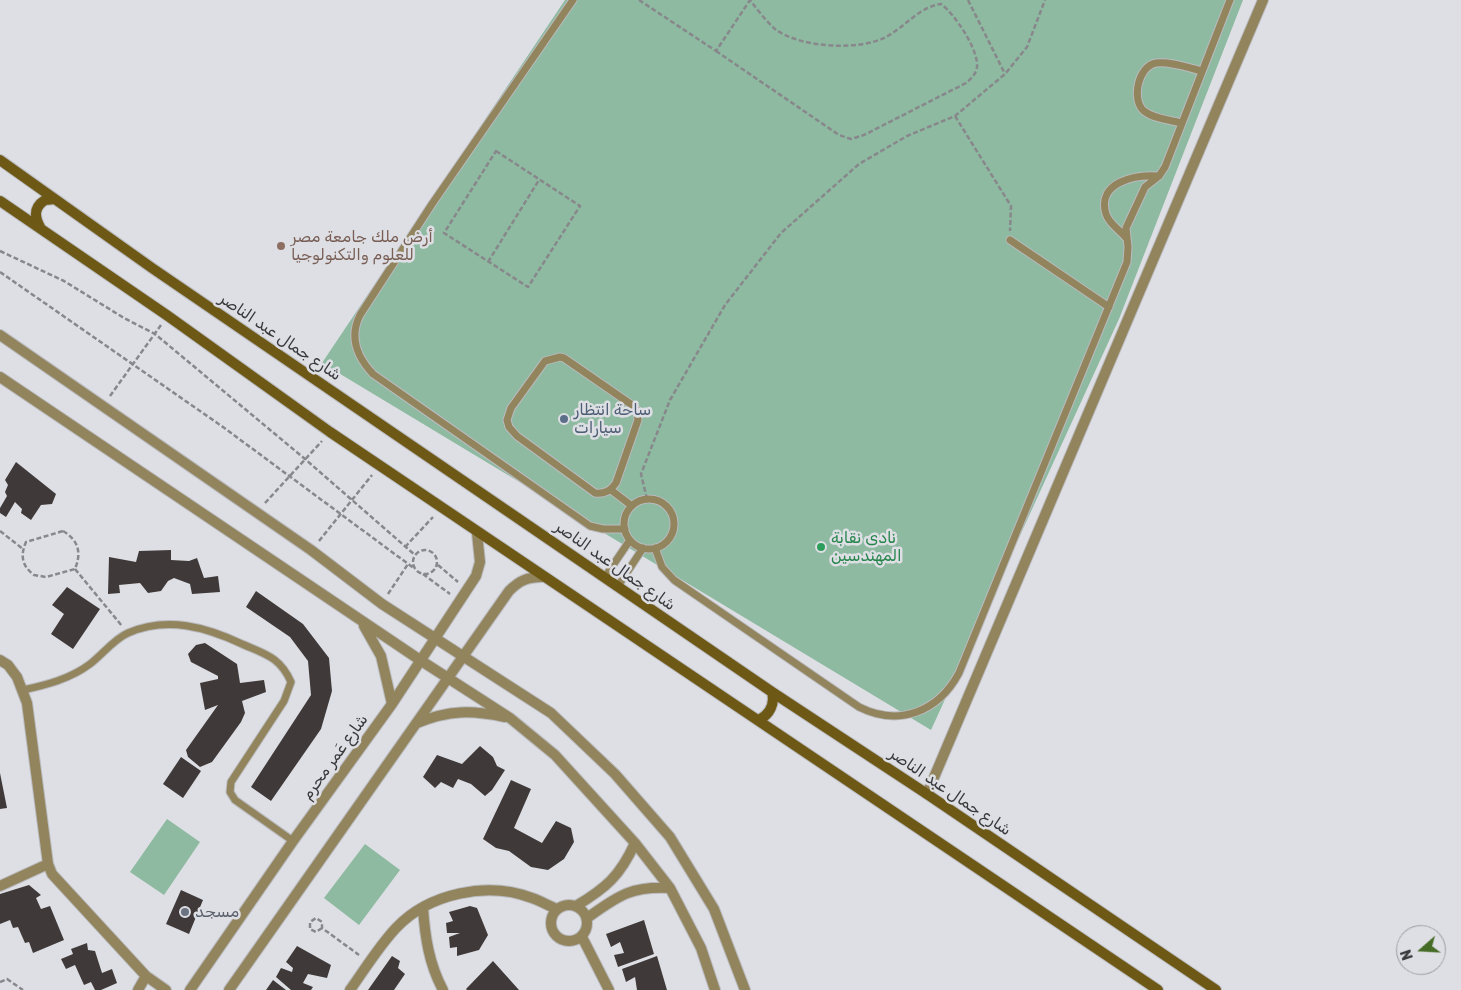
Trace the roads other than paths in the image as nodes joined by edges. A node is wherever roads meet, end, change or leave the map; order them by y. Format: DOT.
graph roads {
  1 [pos="573,0"];
  2 [pos="1230,0"];
  3 [pos="1264,0"];
  4 [pos="1202,71"];
  5 [pos="1182,123"];
  6 [pos="0,160"];
  7 [pos="1159,176"];
  8 [pos="55,199"];
  9 [pos="0,201"];
  10 [pos="40,227"];
  11 [pos="1010,240"];
  12 [pos="1128,240"];
  13 [pos="1109,307"];
  14 [pos="0,335"];
  15 [pos="0,377"];
  16 [pos="611,490"];
  17 [pos="632,506"];
  18 [pos="625,528"];
  19 [pos="477,532"];
  20 [pos="630,540"];
  21 [pos="644,548"];
  22 [pos="655,548"];
  23 [pos="542,576"];
  24 [pos="605,577"];
  25 [pos="618,586"];
  26 [pos="359,619"];
  27 [pos="436,638"];
  28 [pos="464,655"];
  29 [pos="0,660"];
  30 [pos="420,660"];
  31 [pos="449,678"];
  32 [pos="23,690"];
  33 [pos="772,692"];
  34 [pos="392,704"];
  35 [pos="510,718"];
  36 [pos="759,720"];
  37 [pos="416,723"];
  38 [pos="927,794"];
  39 [pos="293,841"];
  40 [pos="634,843"];
  41 [pos="48,864"];
  42 [pos="0,886"];
  43 [pos="670,888"];
  44 [pos="576,906"];
  45 [pos="423,908"];
  46 [pos="557,909"];
  47 [pos="587,918"];
  48 [pos="582,937"];
  49 [pos="146,976"];
  50 [pos="138,990"];
  51 [pos="166,990"];
  52 [pos="190,990"];
  53 [pos="229,990"];
  54 [pos="350,990"];
  55 [pos="443,990"];
  56 [pos="609,990"];
  57 [pos="715,990"];
  58 [pos="745,990"];
  59 [pos="1158,990"];
  60 [pos="1216,990"];
  1 -- 18 [label="lane"];
  2 -- 4 [label="lane"];
  3 -- 38 [label="street"];
  4 -- 5 [label="lane"];
  4 -- 5 [label="lane"];
  5 -- 7 [label="lane"];
  6 -- 8 [label="main road, شارع جمال عبد الناصر"];
  7 -- 12 [label="lane"];
  7 -- 12 [label="lane"];
  8 -- 10 [label="main road"];
  8 -- 24 [label="main road, شارع جمال عبد الناصر"];
  9 -- 10 [label="main road"];
  10 -- 19 [label="main road"];
  11 -- 13 [label="lane"];
  12 -- 13 [label="lane"];
  13 -- 22 [label="lane"];
  14 -- 27 [label="street"];
  15 -- 26 [label="street"];
  16 -- 16 [label="lane"];
  16 -- 17 [label="lane"];
  17 -- 18 [label="lane"];
  17 -- 22 [label="lane"];
  18 -- 20 [label="lane"];
  19 -- 23 [label="main road"];
  19 -- 27 [label="street, شارع عَمر محرم"];
  20 -- 21 [label="lane"];
  20 -- 24 [label="lane"];
  21 -- 22 [label="lane"];
  21 -- 25 [label="lane"];
  23 -- 28 [label="street"];
  23 -- 36 [label="main road"];
  24 -- 25 [label="main road, شارع جمال عبد الناصر"];
  25 -- 33 [label="main road, شارع جمال عبد الناصر"];
  26 -- 30 [label="street"];
  26 -- 34 [label="street"];
  27 -- 28 [label="street"];
  27 -- 30 [label="street, شارع عَمر محرم"];
  28 -- 31 [label="street"];
  28 -- 58 [label="street"];
  29 -- 32 [label="street"];
  30 -- 31 [label="street"];
  30 -- 34 [label="street, شارع عَمر محرم"];
  31 -- 35 [label="street"];
  31 -- 37 [label="street"];
  32 -- 39 [label="lane"];
  32 -- 41 [label="street"];
  33 -- 36 [label="main road"];
  33 -- 38 [label="main road, شارع جمال عبد الناصر"];
  34 -- 39 [label="street, شارع عَمر محرم"];
  35 -- 37 [label="street"];
  35 -- 40 [label="street"];
  36 -- 59 [label="main road"];
  37 -- 53 [label="street"];
  38 -- 60 [label="main road, شارع جمال عبد الناصر"];
  39 -- 52 [label="street, شارع عَمر محرم"];
  40 -- 43 [label="street"];
  40 -- 44 [label="street"];
  41 -- 42 [label="street"];
  41 -- 49 [label="street"];
  43 -- 47 [label="street"];
  43 -- 57 [label="street"];
  44 -- 46 [label="street"];
  44 -- 47 [label="street"];
  45 -- 46 [label="street"];
  45 -- 54 [label="street"];
  45 -- 55 [label="street"];
  46 -- 48 [label="street"];
  47 -- 48 [label="street"];
  48 -- 56 [label="street"];
  49 -- 50 [label="street"];
  49 -- 51 [label="street"];
}
